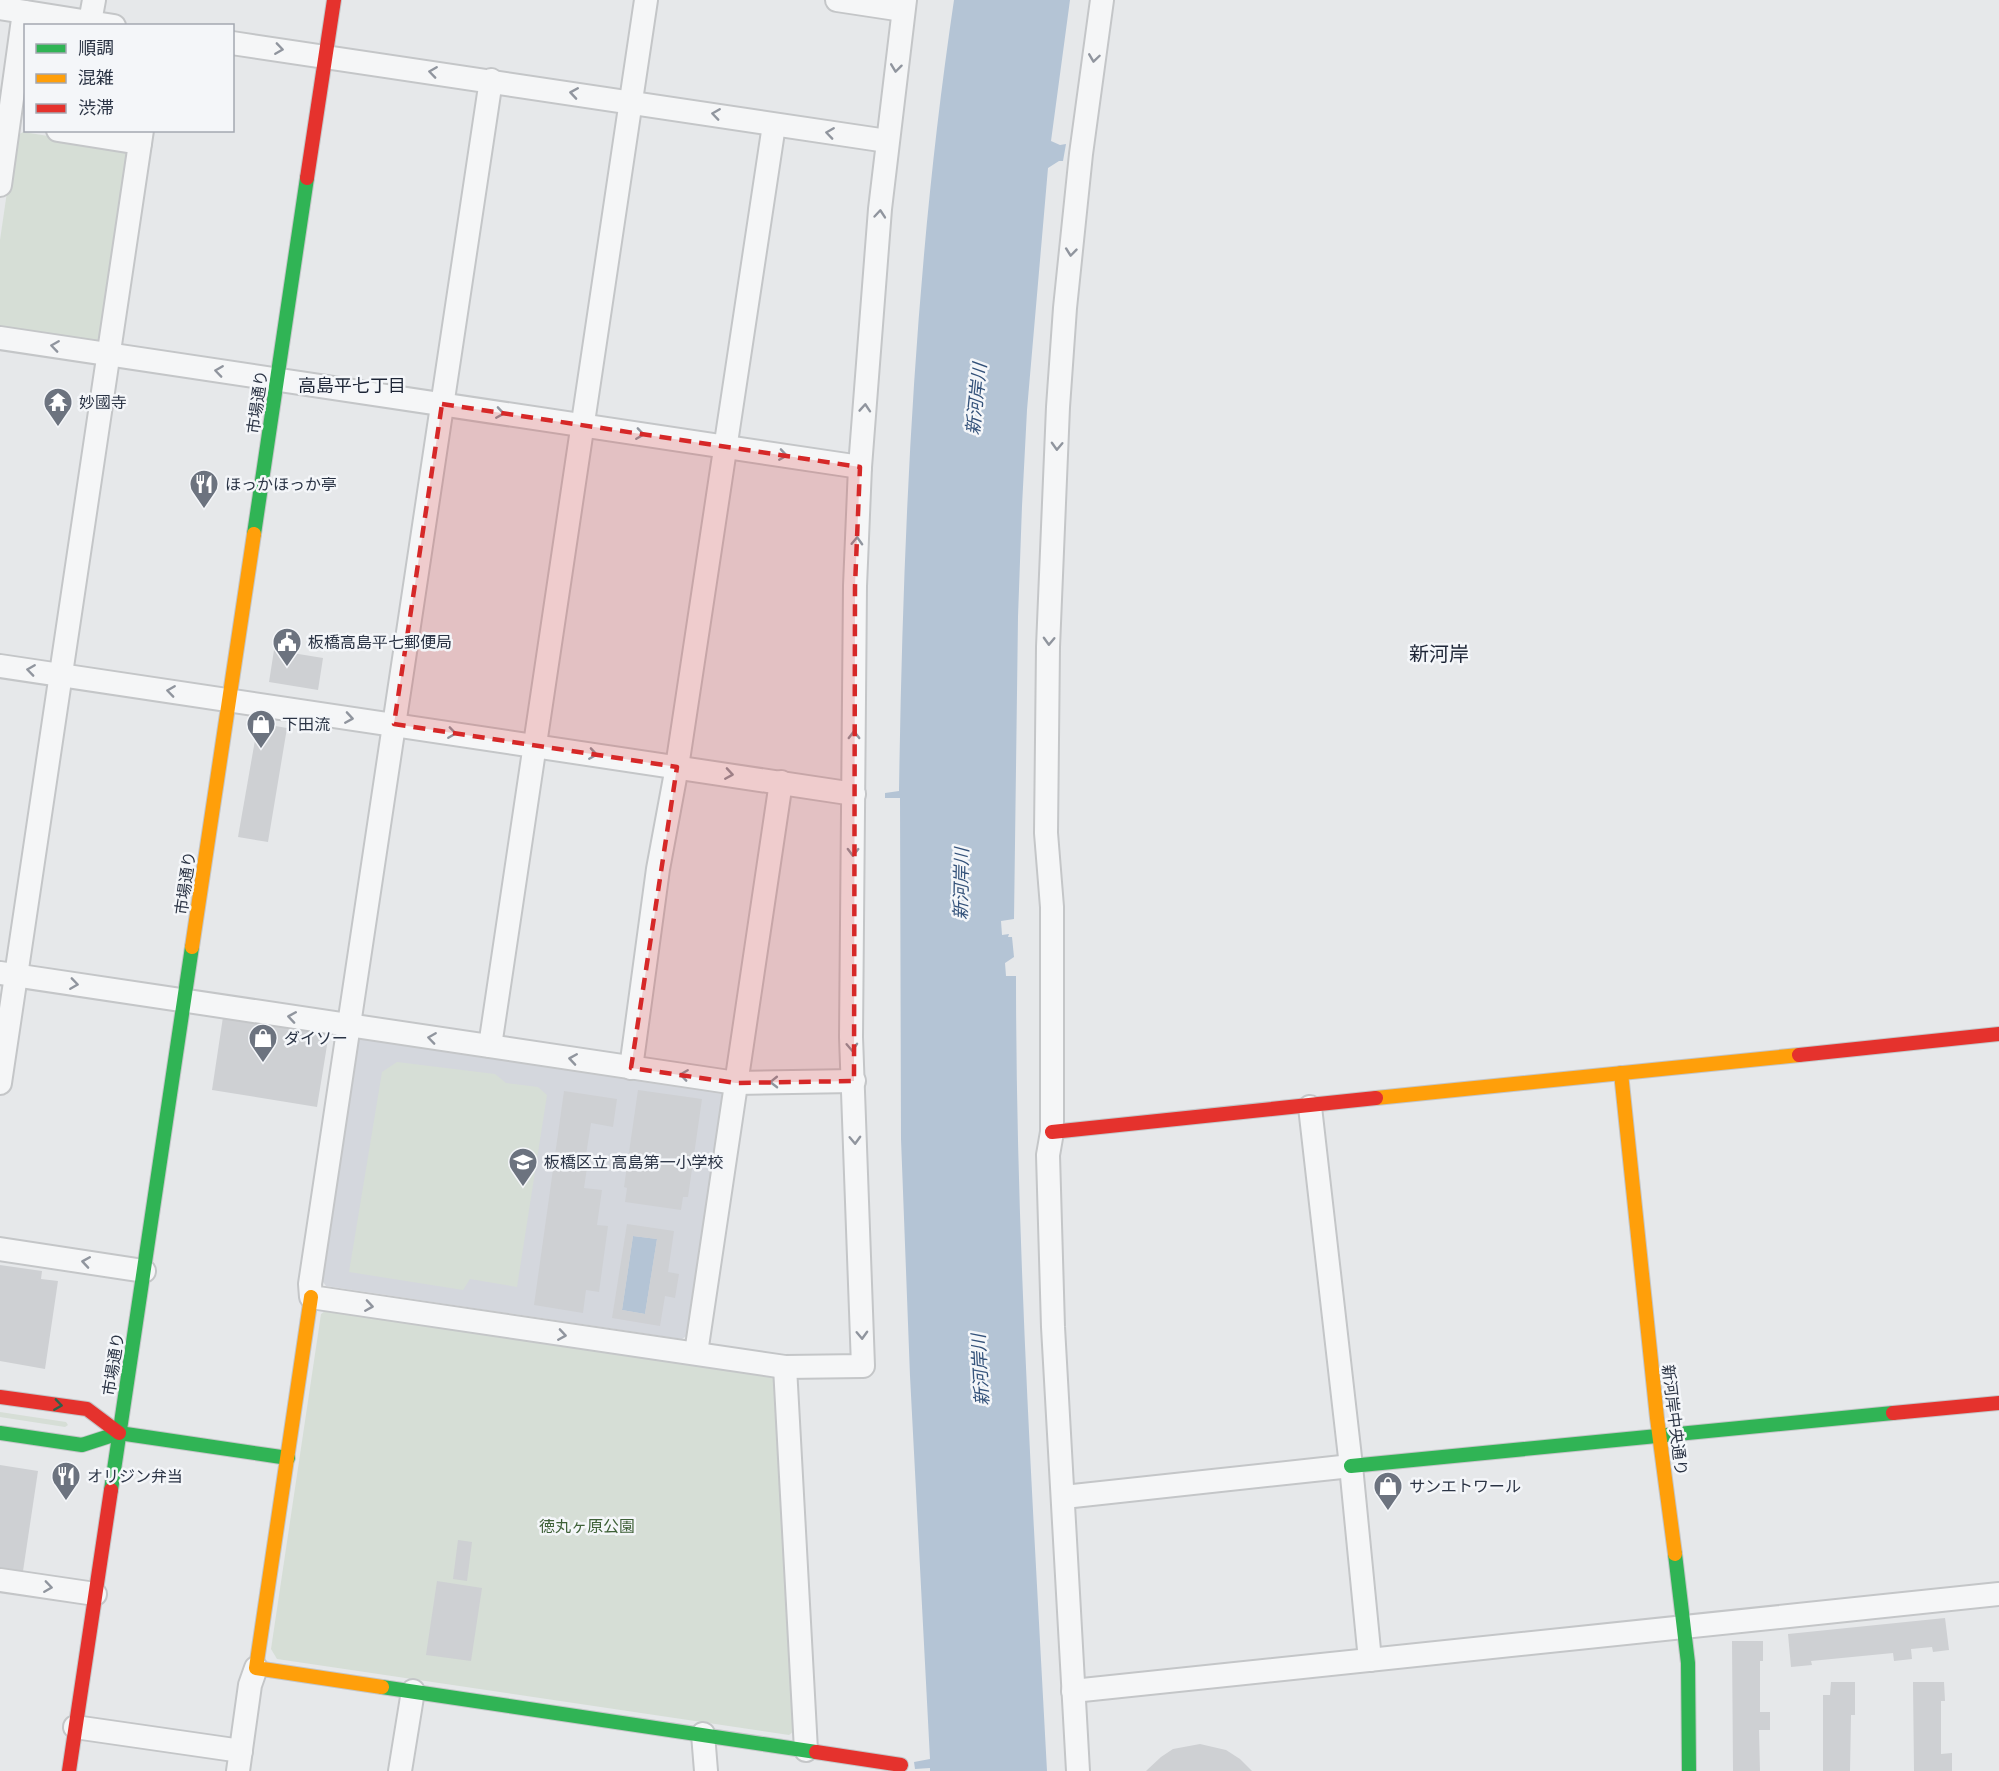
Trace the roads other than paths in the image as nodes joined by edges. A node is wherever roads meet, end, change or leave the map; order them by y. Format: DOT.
graph roads {
  1 [pos="334,0"];
  2 [pos="646,0"];
  3 [pos="837,0"];
  4 [pos="1102,0"];
  5 [pos="904,5"];
  6 [pos="0,8"];
  7 [pos="92,11"];
  8 [pos="24,12"];
  9 [pos="111,24"];
  10 [pos="234,43"];
  11 [pos="326,56"];
  12 [pos="490,80"];
  13 [pos="632,102"];
  14 [pos="18,124"];
  15 [pos="774,125"];
  16 [pos="82,132"];
  17 [pos="141,137"];
  18 [pos="887,141"];
  19 [pos="0,186"];
  20 [pos="0,338"];
  21 [pos="109,354"];
  22 [pos="277,379"];
  23 [pos="442,404"];
  24 [pos="582,425"];
  25 [pos="725,446"];
  26 [pos="860,467"];
  27 [pos="0,666"];
  28 [pos="61,675"];
  29 [pos="229,699"];
  30 [pos="394,724"];
  31 [pos="535,745"];
  32 [pos="677,766"];
  33 [pos="781,782"];
  34 [pos="854,794"];
  35 [pos="8,974"];
  36 [pos="184,1000"];
  37 [pos="350,1026"];
  38 [pos="1999,1034"];
  39 [pos="490,1046"];
  40 [pos="631,1068"];
  41 [pos="1621,1073"];
  42 [pos="854,1081"];
  43 [pos="0,1083"];
  44 [pos="736,1083"];
  45 [pos="1310,1107"];
  46 [pos="1052,1132"];
  47 [pos="0,1249"];
  48 [pos="144,1271"];
  49 [pos="311,1297"];
  50 [pos="696,1353"];
  51 [pos="785,1367"];
  52 [pos="0,1397"];
  53 [pos="1999,1403"];
  54 [pos="0,1433"];
  55 [pos="119,1433"];
  56 [pos="1660,1437"];
  57 [pos="288,1458"];
  58 [pos="1351,1466"];
  59 [pos="1064,1497"];
  60 [pos="0,1580"];
  61 [pos="95,1594"];
  62 [pos="1999,1594"];
  63 [pos="1685,1628"];
  64 [pos="1370,1660"];
  65 [pos="256,1668"];
  66 [pos="412,1691"];
  67 [pos="1073,1691"];
  68 [pos="75,1727"];
  69 [pos="703,1734"];
  70 [pos="806,1750"];
  71 [pos="239,1761"];
  72 [pos="901,1768"];
  73 [pos="69,1771"];
  74 [pos="400,1771"];
  75 [pos="706,1771"];
  76 [pos="1078,1771"];
  77 [pos="1689,1771"];
  1 -- 11 [label="street, 市場通り"];
  2 -- 13 [label="street"];
  3 -- 5 [label="street"];
  4 -- 46 [label="street, one-way"];
  5 -- 18 [label="street, one-way"];
  6 -- 8 [label="street"];
  7 -- 8 [label="street"];
  7 -- 9 [label="street"];
  8 -- 14 [label="street"];
  10 -- 11 [label="street, one-way"];
  12 -- 11 [label="street, one-way"];
  11 -- 22 [label="street, 市場通り"];
  13 -- 12 [label="street, one-way"];
  12 -- 23 [label="street"];
  15 -- 13 [label="street, one-way"];
  13 -- 24 [label="street"];
  14 -- 19 [label="street"];
  18 -- 15 [label="street, one-way"];
  15 -- 25 [label="street"];
  16 -- 17 [label="street"];
  17 -- 21 [label="street"];
  26 -- 18 [label="street, one-way"];
  21 -- 20 [label="street, one-way"];
  22 -- 21 [label="street, one-way"];
  21 -- 28 [label="street"];
  22 -- 23 [label="street"];
  22 -- 29 [label="street, 市場通り"];
  23 -- 24 [label="street, one-way"];
  23 -- 30 [label="street"];
  24 -- 25 [label="street, one-way"];
  24 -- 31 [label="street"];
  25 -- 26 [label="street, one-way"];
  25 -- 32 [label="street"];
  34 -- 26 [label="street, one-way"];
  28 -- 27 [label="street, one-way"];
  29 -- 28 [label="street, one-way"];
  28 -- 35 [label="street"];
  29 -- 30 [label="street, one-way"];
  29 -- 36 [label="street, 市場通り"];
  30 -- 31 [label="street, one-way"];
  30 -- 37 [label="street"];
  31 -- 32 [label="street, one-way"];
  31 -- 39 [label="street"];
  32 -- 33 [label="street, one-way"];
  32 -- 40 [label="street"];
  33 -- 34 [label="street"];
  33 -- 44 [label="street"];
  34 -- 42 [label="street, one-way"];
  35 -- 36 [label="street, one-way"];
  35 -- 43 [label="street"];
  37 -- 36 [label="street, one-way"];
  36 -- 48 [label="street, 市場通り"];
  39 -- 37 [label="street, one-way"];
  37 -- 49 [label="street"];
  38 -- 41 [label="street"];
  40 -- 39 [label="street, one-way"];
  44 -- 40 [label="street, one-way"];
  41 -- 45 [label="street"];
  41 -- 56 [label="street, 新河岸中央通り"];
  42 -- 44 [label="street, one-way"];
  42 -- 51 [label="street, one-way"];
  44 -- 50 [label="street"];
  45 -- 46 [label="street"];
  45 -- 58 [label="street"];
  46 -- 59 [label="street"];
  48 -- 47 [label="street, one-way"];
  48 -- 55 [label="street, 市場通り"];
  49 -- 50 [label="street, one-way"];
  49 -- 57 [label="street"];
  50 -- 51 [label="street"];
  51 -- 70 [label="street"];
  52 -- 55 [label="street, one-way"];
  53 -- 56 [label="street"];
  54 -- 55 [label="street"];
  55 -- 57 [label="street"];
  55 -- 61 [label="street, 市場通り"];
  56 -- 58 [label="street"];
  56 -- 63 [label="street, 新河岸中央通り"];
  57 -- 65 [label="street"];
  58 -- 59 [label="street"];
  58 -- 64 [label="street"];
  59 -- 67 [label="street"];
  60 -- 61 [label="street, one-way"];
  61 -- 68 [label="street, 市場通り"];
  62 -- 63 [label="street"];
  63 -- 64 [label="street"];
  63 -- 77 [label="street, 新河岸中央通り"];
  64 -- 67 [label="street"];
  65 -- 66 [label="street"];
  65 -- 71 [label="street"];
  66 -- 69 [label="street"];
  66 -- 74 [label="street"];
  67 -- 76 [label="street"];
  68 -- 71 [label="street"];
  68 -- 73 [label="street, 市場通り"];
  69 -- 70 [label="street"];
  69 -- 75 [label="street"];
  70 -- 72 [label="street"];
}
